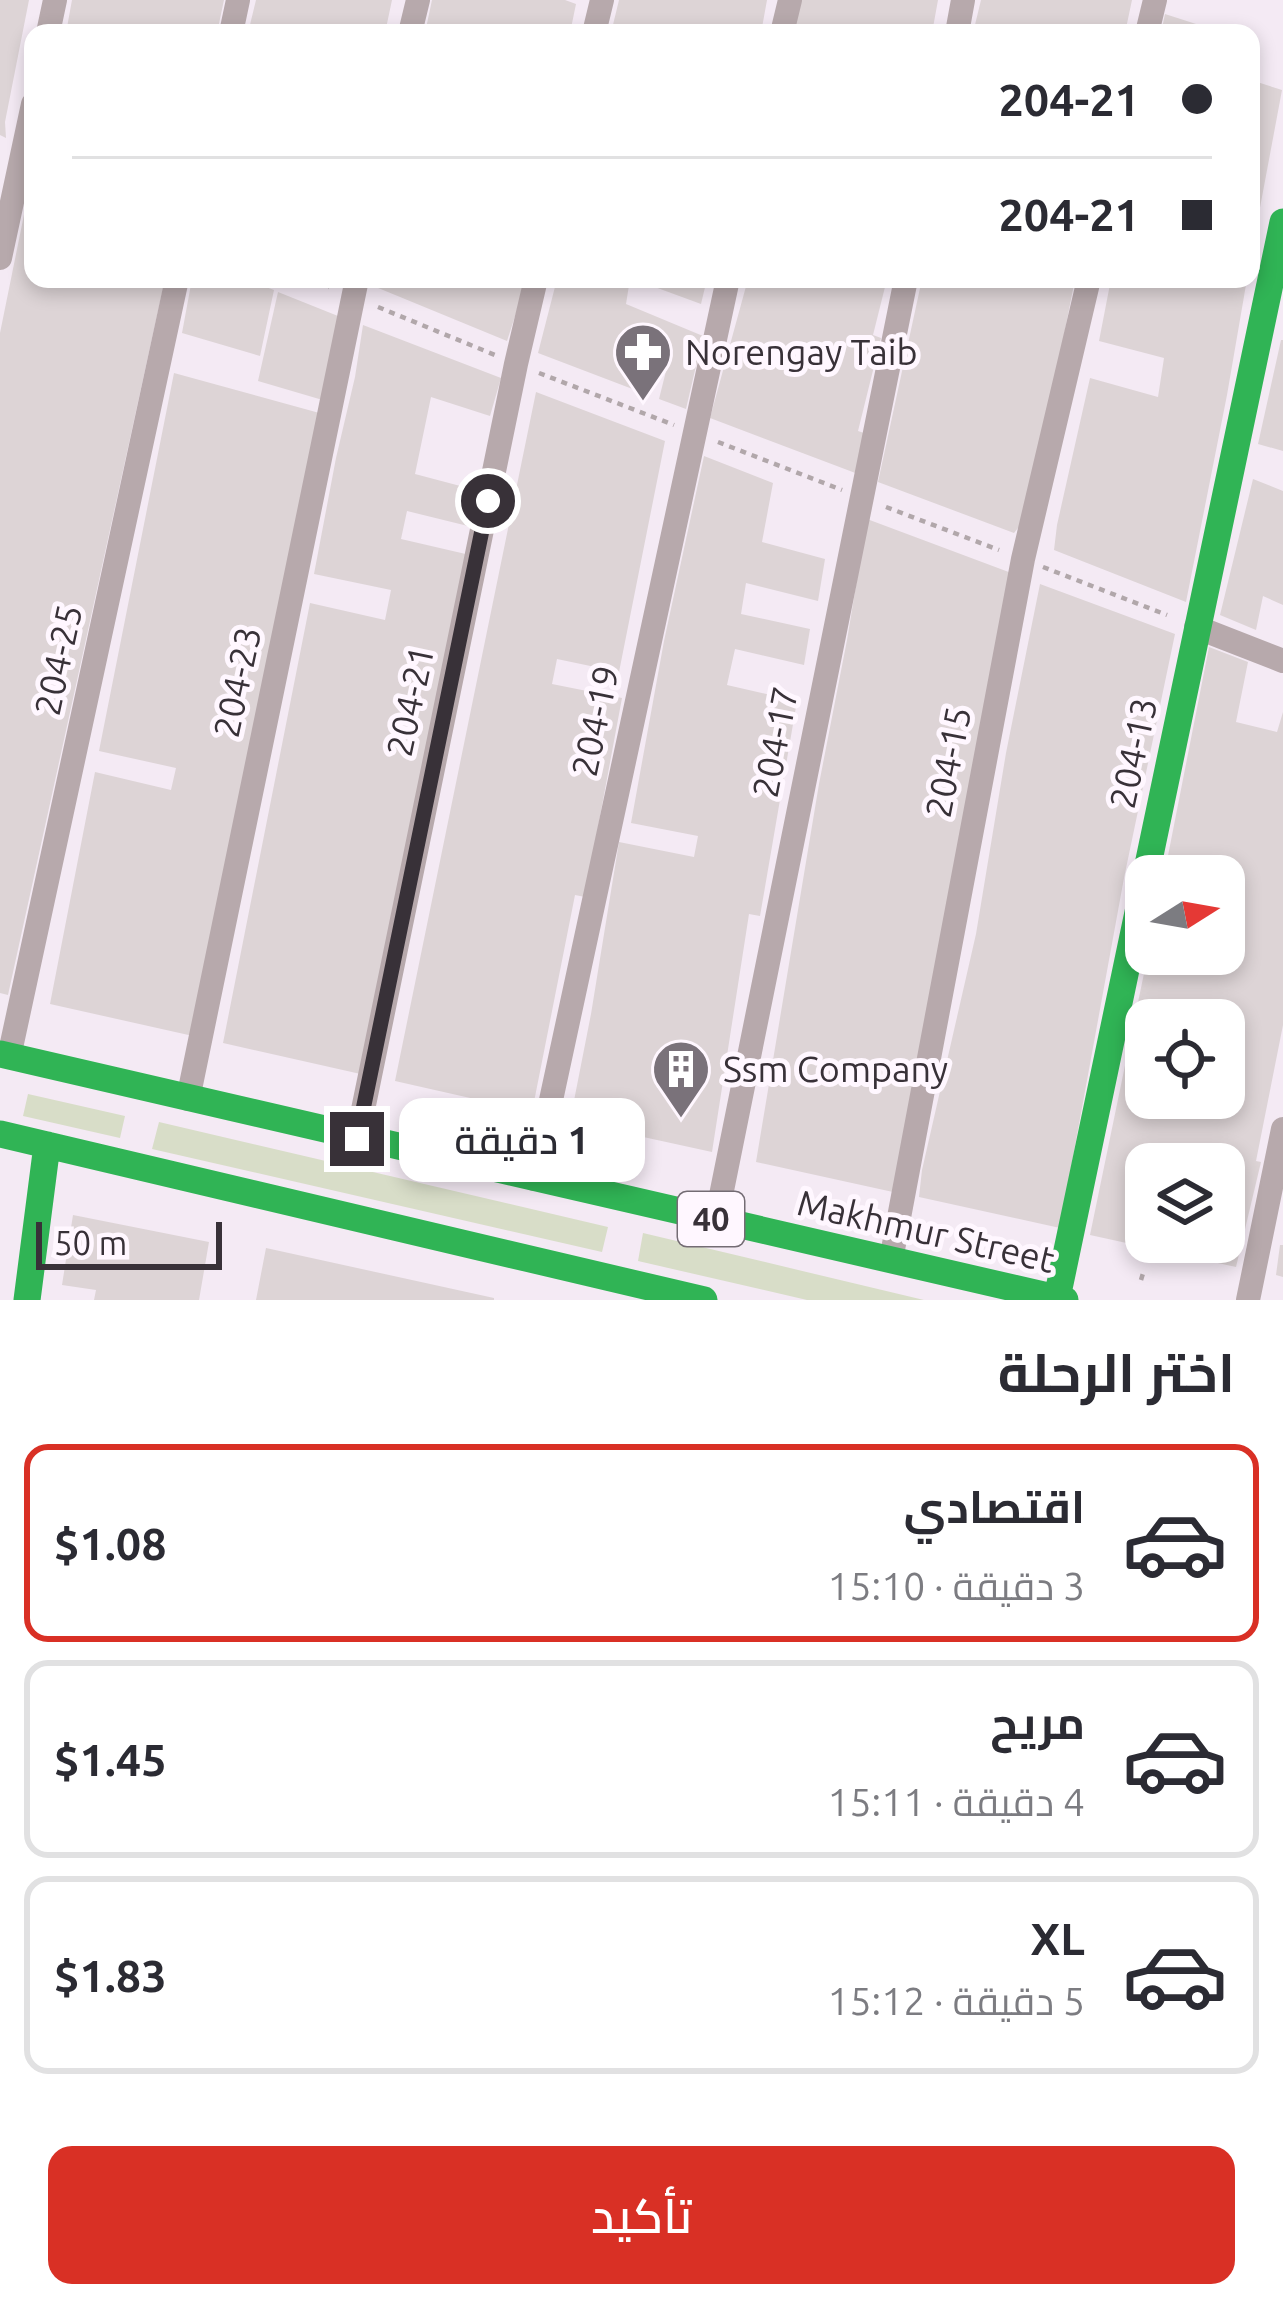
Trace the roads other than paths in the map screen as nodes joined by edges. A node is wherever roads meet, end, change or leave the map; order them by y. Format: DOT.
graph roads {
  1 [pos="24,146"];
  2 [pos="1283,222"];
  3 [pos="0,258"];
  4 [pos="175,288"];
  5 [pos="355,288"];
  6 [pos="534,288"];
  7 [pos="726,288"];
  8 [pos="904,288"];
  9 [pos="1087,288"];
  10 [pos="1196,627"];
  11 [pos="1283,661"];
  12 [pos="4,1056"];
  13 [pos="188,1099"];
  14 [pos="1283,1129"];
  15 [pos="0,1134"];
  16 [pos="357,1139"];
  17 [pos="47,1144"];
  18 [pos="534,1179"];
  19 [pos="716,1220"];
  20 [pos="891,1260"];
  21 [pos="1061,1299"];
  22 [pos="27,1300"];
  23 [pos="704,1300"];
  24 [pos="1248,1300"];
  1 -- 3 [label="street"];
  2 -- 10 [label="main road, 204-13"];
  4 -- 12 [label="street, 204-25"];
  5 -- 13 [label="street, 204-23"];
  6 -- 16 [label="street, 204-21"];
  7 -- 18 [label="street, 204-19"];
  8 -- 19 [label="street, 204-17"];
  9 -- 20 [label="street, 204-15"];
  10 -- 11 [label="street"];
  10 -- 21 [label="main road, 204-13"];
  12 -- 13 [label="main road, Makhmur Street / 40"];
  13 -- 16 [label="main road, Makhmur Street / 40"];
  14 -- 24 [label="street"];
  15 -- 17 [label="main road, 40"];
  16 -- 18 [label="main road, Makhmur Street / 40"];
  17 -- 22 [label="main road"];
  17 -- 23 [label="main road, 40"];
  18 -- 19 [label="main road, Makhmur Street / 40"];
  19 -- 20 [label="main road, Makhmur Street / 40"];
  20 -- 21 [label="main road, Makhmur Street / 40"];
}
